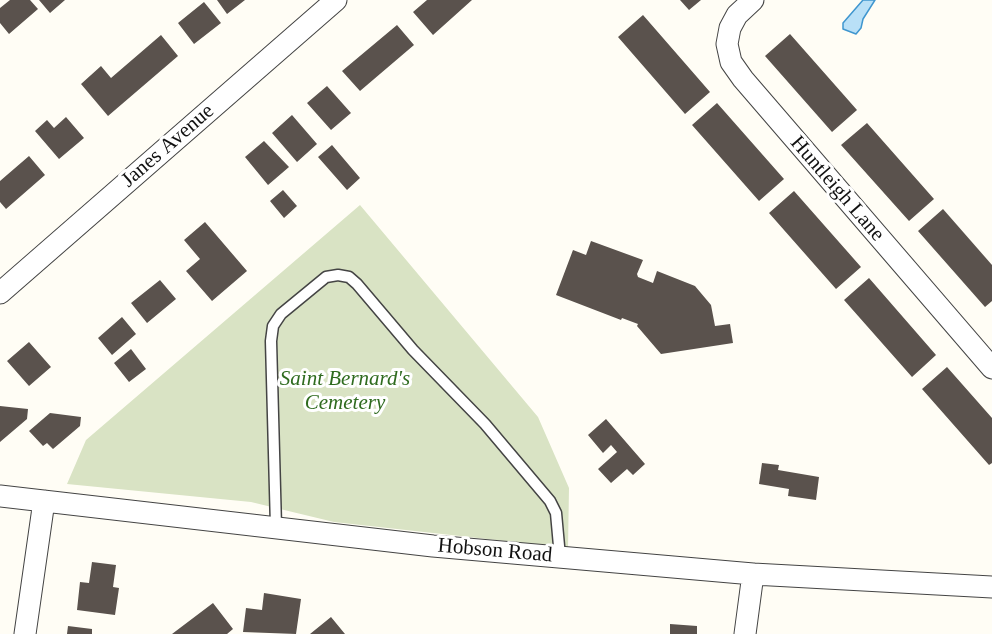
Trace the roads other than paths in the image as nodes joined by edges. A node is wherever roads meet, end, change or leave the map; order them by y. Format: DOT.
graph roads {
  1 [pos="336,0"];
  2 [pos="753,0"];
  3 [pos="0,293"];
  4 [pos="992,368"];
  5 [pos="0,496"];
  6 [pos="44,501"];
  7 [pos="276,527"];
  8 [pos="560,557"];
  9 [pos="753,574"];
  10 [pos="992,587"];
  11 [pos="25,634"];
  12 [pos="745,634"];
  1 -- 3 [label="street, Janes Avenue"];
  2 -- 4 [label="street, Huntleigh Lane"];
  5 -- 6 [label="street, Hobson Road"];
  6 -- 7 [label="street, Hobson Road"];
  6 -- 11 [label="street"];
  7 -- 8 [label="street, Hobson Road"];
  7 -- 8 [label="lane"];
  8 -- 9 [label="street, Hobson Road"];
  9 -- 10 [label="street, Hobson Road"];
  9 -- 12 [label="street"];
}
